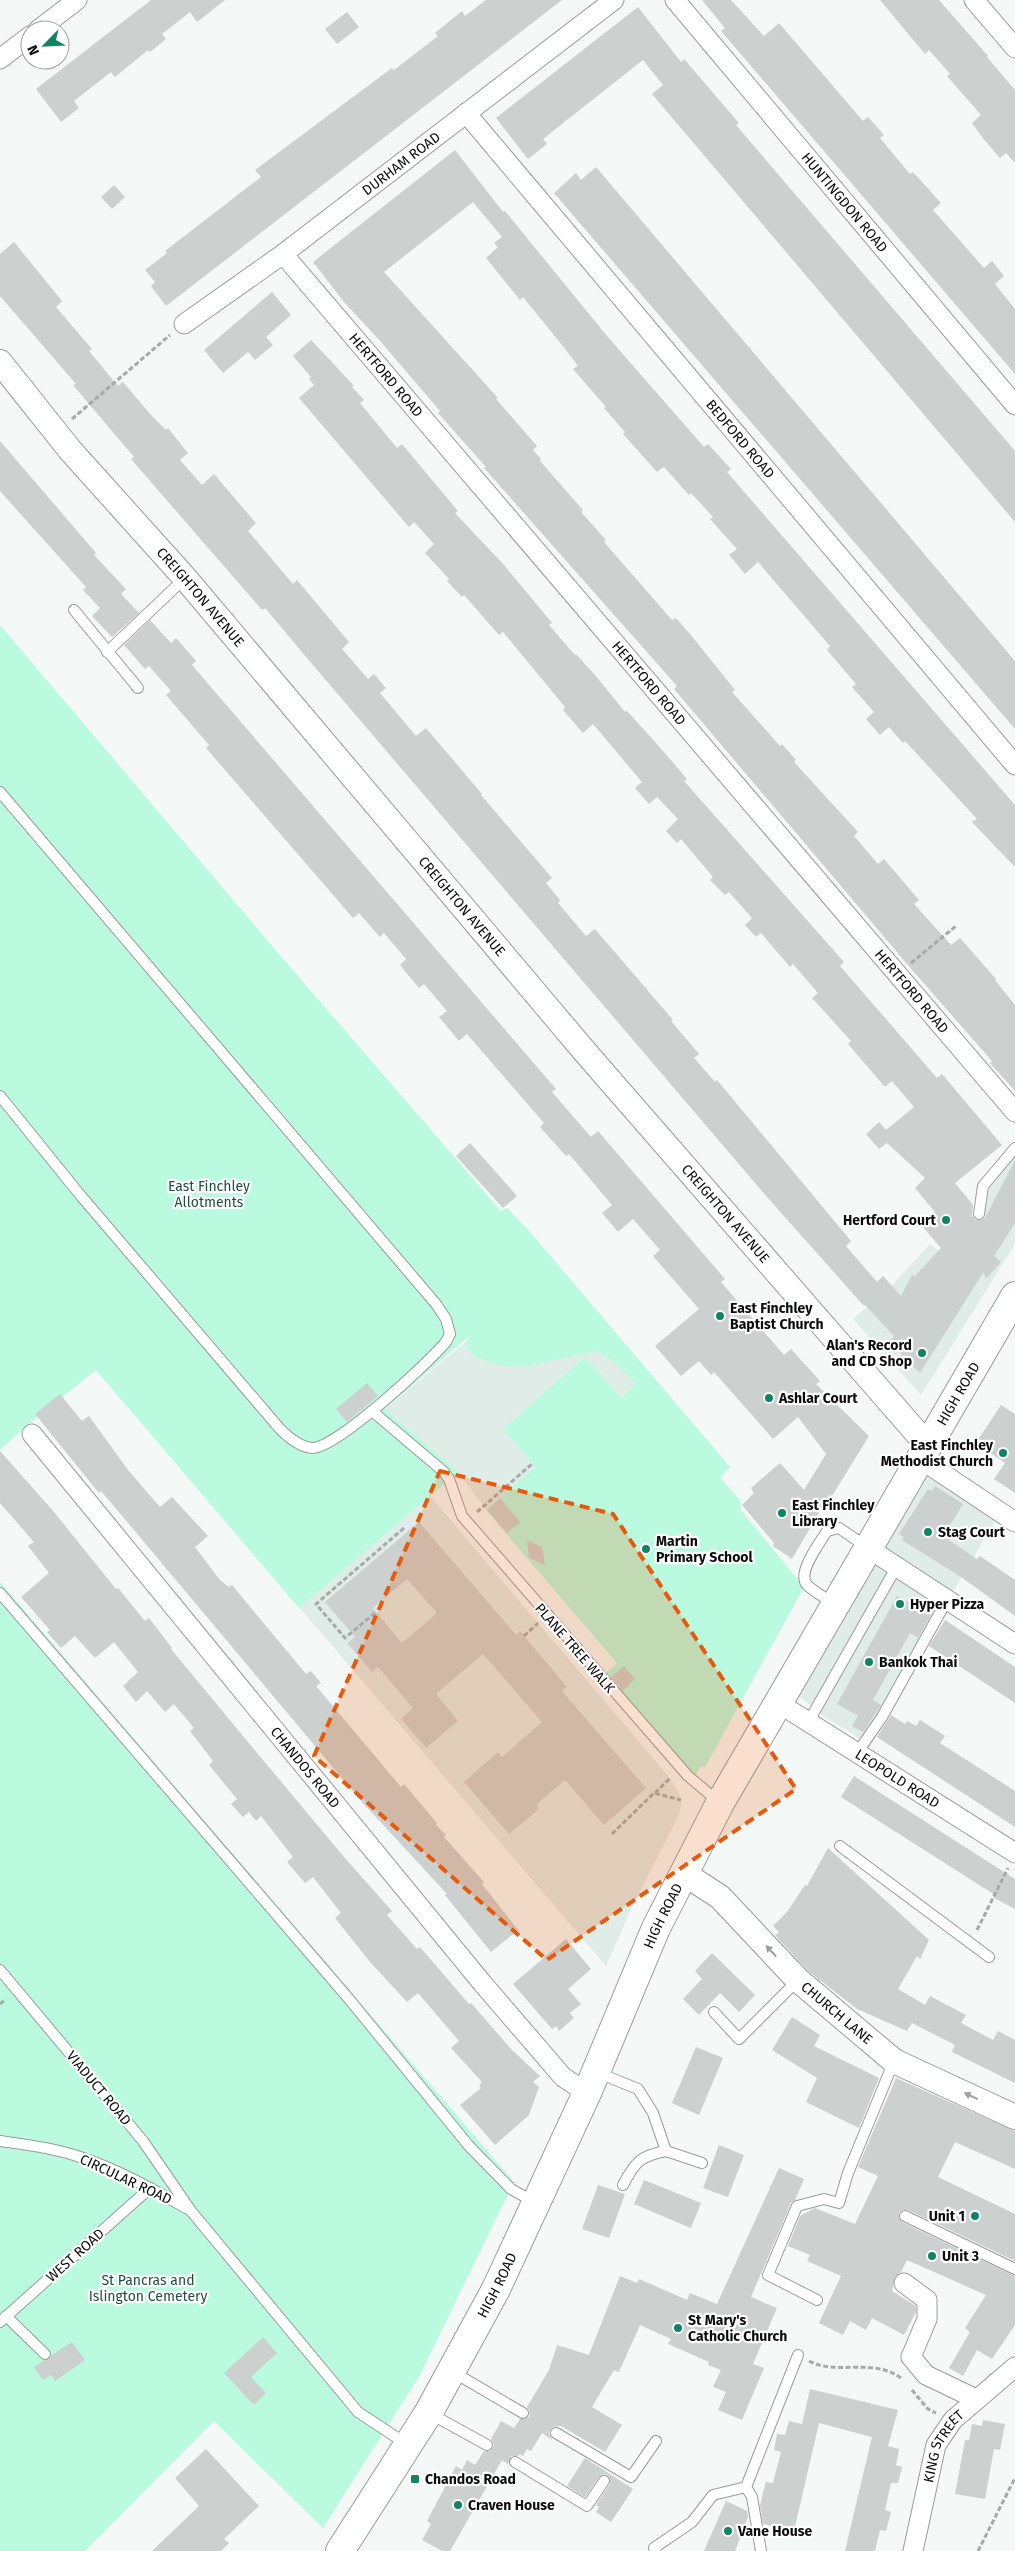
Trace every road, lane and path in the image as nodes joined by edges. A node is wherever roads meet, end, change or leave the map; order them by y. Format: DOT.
graph roads {
  1 [pos="77,0"];
  2 [pos="614,0"];
  3 [pos="674,0"];
  4 [pos="974,0"];
  5 [pos="51,20"];
  6 [pos="20,44"];
  7 [pos="1015,48"];
  8 [pos="0,59"];
  9 [pos="466,113"];
  10 [pos="284,254"];
  11 [pos="184,324"];
  12 [pos="0,362"];
  13 [pos="1015,405"];
  14 [pos="76,426"];
  15 [pos="185,578"];
  16 [pos="74,610"];
  17 [pos="107,652"];
  18 [pos="138,688"];
  19 [pos="1015,765"];
  20 [pos="0,792"];
  21 [pos="956,926"];
  22 [pos="911,964"];
  23 [pos="0,1096"];
  24 [pos="1015,1112"];
  25 [pos="1015,1148"];
  26 [pos="979,1214"];
  27 [pos="1015,1296"];
  28 [pos="372,1411"];
  29 [pos="32,1434"];
  30 [pos="925,1454"];
  31 [pos="533,1463"];
  32 [pos="483,1507"];
  33 [pos="1015,1522"];
  34 [pos="404,1528"];
  35 [pos="868,1548"];
  36 [pos="897,1566"];
  37 [pos="0,1594"];
  38 [pos="947,1600"];
  39 [pos="835,1604"];
  40 [pos="375,1613"];
  41 [pos="1015,1644"];
  42 [pos="780,1704"];
  43 [pos="809,1721"];
  44 [pos="857,1753"];
  45 [pos="681,1768"];
  46 [pos="654,1793"];
  47 [pos="681,1800"];
  48 [pos="720,1803"];
  49 [pos="612,1834"];
  50 [pos="840,1846"];
  51 [pos="1013,1858"];
  52 [pos="683,1873"];
  53 [pos="970,1944"];
  54 [pos="989,1957"];
  55 [pos="0,1970"];
  56 [pos="798,1980"];
  57 [pos="714,2012"];
  58 [pos="894,2061"];
  59 [pos="591,2082"];
  60 [pos="1015,2117"];
  61 [pos="0,2141"];
  62 [pos="666,2151"];
  63 [pos="702,2163"];
  64 [pos="623,2185"];
  65 [pos="150,2188"];
  66 [pos="536,2203"];
  67 [pos="191,2211"];
  68 [pos="904,2216"];
  69 [pos="1015,2269"];
  70 [pos="904,2284"];
  71 [pos="818,2300"];
  72 [pos="3,2319"];
  73 [pos="45,2354"];
  74 [pos="798,2355"];
  75 [pos="1015,2366"];
  76 [pos="453,2372"];
  77 [pos="976,2399"];
  78 [pos="429,2412"];
  79 [pos="523,2413"];
  80 [pos="953,2420"];
  81 [pos="556,2434"];
  82 [pos="656,2440"];
  83 [pos="487,2445"];
  84 [pos="408,2446"];
  85 [pos="515,2462"];
  86 [pos="1015,2478"];
  87 [pos="604,2481"];
  88 [pos="746,2487"];
  89 [pos="653,2550"];
  90 [pos="340,2551"];
  91 [pos="761,2551"];
  92 [pos="913,2551"];
  93 [pos="978,2551"];
  1 -- 5 [label="street"];
  2 -- 9 [label="street, DURHAM ROAD"];
  3 -- 13 [label="street, HUNTINGDON ROAD"];
  4 -- 7 [label="street"];
  6 -- 8 [label="street"];
  9 -- 10 [label="street, DURHAM ROAD"];
  9 -- 19 [label="street, BEDFORD ROAD"];
  10 -- 11 [label="street, DURHAM ROAD"];
  10 -- 24 [label="street, HERTFORD ROAD"];
  11 -- 14 [label="path"];
  12 -- 15 [label="street, CREIGHTON AVENUE"];
  15 -- 17 [label="lane"];
  15 -- 30 [label="street, CREIGHTON AVENUE"];
  16 -- 17 [label="lane"];
  17 -- 18 [label="lane"];
  20 -- 28 [label="lane"];
  21 -- 22 [label="path"];
  23 -- 28 [label="lane"];
  25 -- 26 [label="lane"];
  27 -- 30 [label="main road, HIGH ROAD"];
  28 -- 45 [label="lane, PLANE TREE WALK"];
  29 -- 59 [label="street, CHANDOS ROAD"];
  30 -- 33 [label="street"];
  30 -- 35 [label="main road, HIGH ROAD"];
  31 -- 32 [label="path"];
  34 -- 40 [label="path"];
  35 -- 36 [label="street"];
  35 -- 39 [label="main road, HIGH ROAD"];
  35 -- 39 [label="lane"];
  36 -- 38 [label="street"];
  36 -- 43 [label="lane"];
  37 -- 66 [label="lane"];
  38 -- 41 [label="street"];
  38 -- 44 [label="lane"];
  39 -- 42 [label="main road, HIGH ROAD"];
  42 -- 43 [label="street, LEOPOLD ROAD"];
  42 -- 48 [label="main road, HIGH ROAD"];
  43 -- 44 [label="street, LEOPOLD ROAD"];
  44 -- 51 [label="street, LEOPOLD ROAD"];
  45 -- 46 [label="path"];
  45 -- 48 [label="lane, PLANE TREE WALK"];
  46 -- 47 [label="path"];
  46 -- 49 [label="path"];
  48 -- 52 [label="main road, HIGH ROAD"];
  50 -- 53 [label="lane"];
  51 -- 53 [label="path"];
  56 -- 52 [label="street, CHURCH LANE, one-way"];
  52 -- 59 [label="main road, HIGH ROAD"];
  53 -- 54 [label="lane"];
  55 -- 67 [label="lane, VIADUCT ROAD"];
  56 -- 57 [label="lane"];
  56 -- 58 [label="street, CHURCH LANE"];
  60 -- 58 [label="street, CHURCH LANE, one-way"];
  58 -- 71 [label="lane"];
  59 -- 62 [label="lane"];
  59 -- 66 [label="main road, HIGH ROAD"];
  61 -- 65 [label="lane, CIRCULAR ROAD"];
  62 -- 63 [label="lane"];
  62 -- 64 [label="lane"];
  65 -- 67 [label="lane, CIRCULAR ROAD"];
  65 -- 72 [label="lane, WEST ROAD"];
  66 -- 76 [label="main road, HIGH ROAD"];
  67 -- 84 [label="lane, VIADUCT ROAD"];
  68 -- 69 [label="lane"];
  70 -- 77 [label="street"];
  72 -- 73 [label="lane"];
  74 -- 80 [label="path"];
  74 -- 88 [label="lane"];
  75 -- 77 [label="street, KING STREET"];
  76 -- 78 [label="main road, HIGH ROAD"];
  76 -- 79 [label="lane"];
  77 -- 80 [label="street, KING STREET"];
  78 -- 83 [label="lane"];
  78 -- 84 [label="main road, HIGH ROAD"];
  80 -- 92 [label="street, KING STREET"];
  81 -- 82 [label="lane"];
  84 -- 90 [label="main road, HIGH ROAD"];
  85 -- 87 [label="lane"];
  86 -- 93 [label="path"];
  88 -- 89 [label="lane"];
  88 -- 91 [label="lane"];
}
